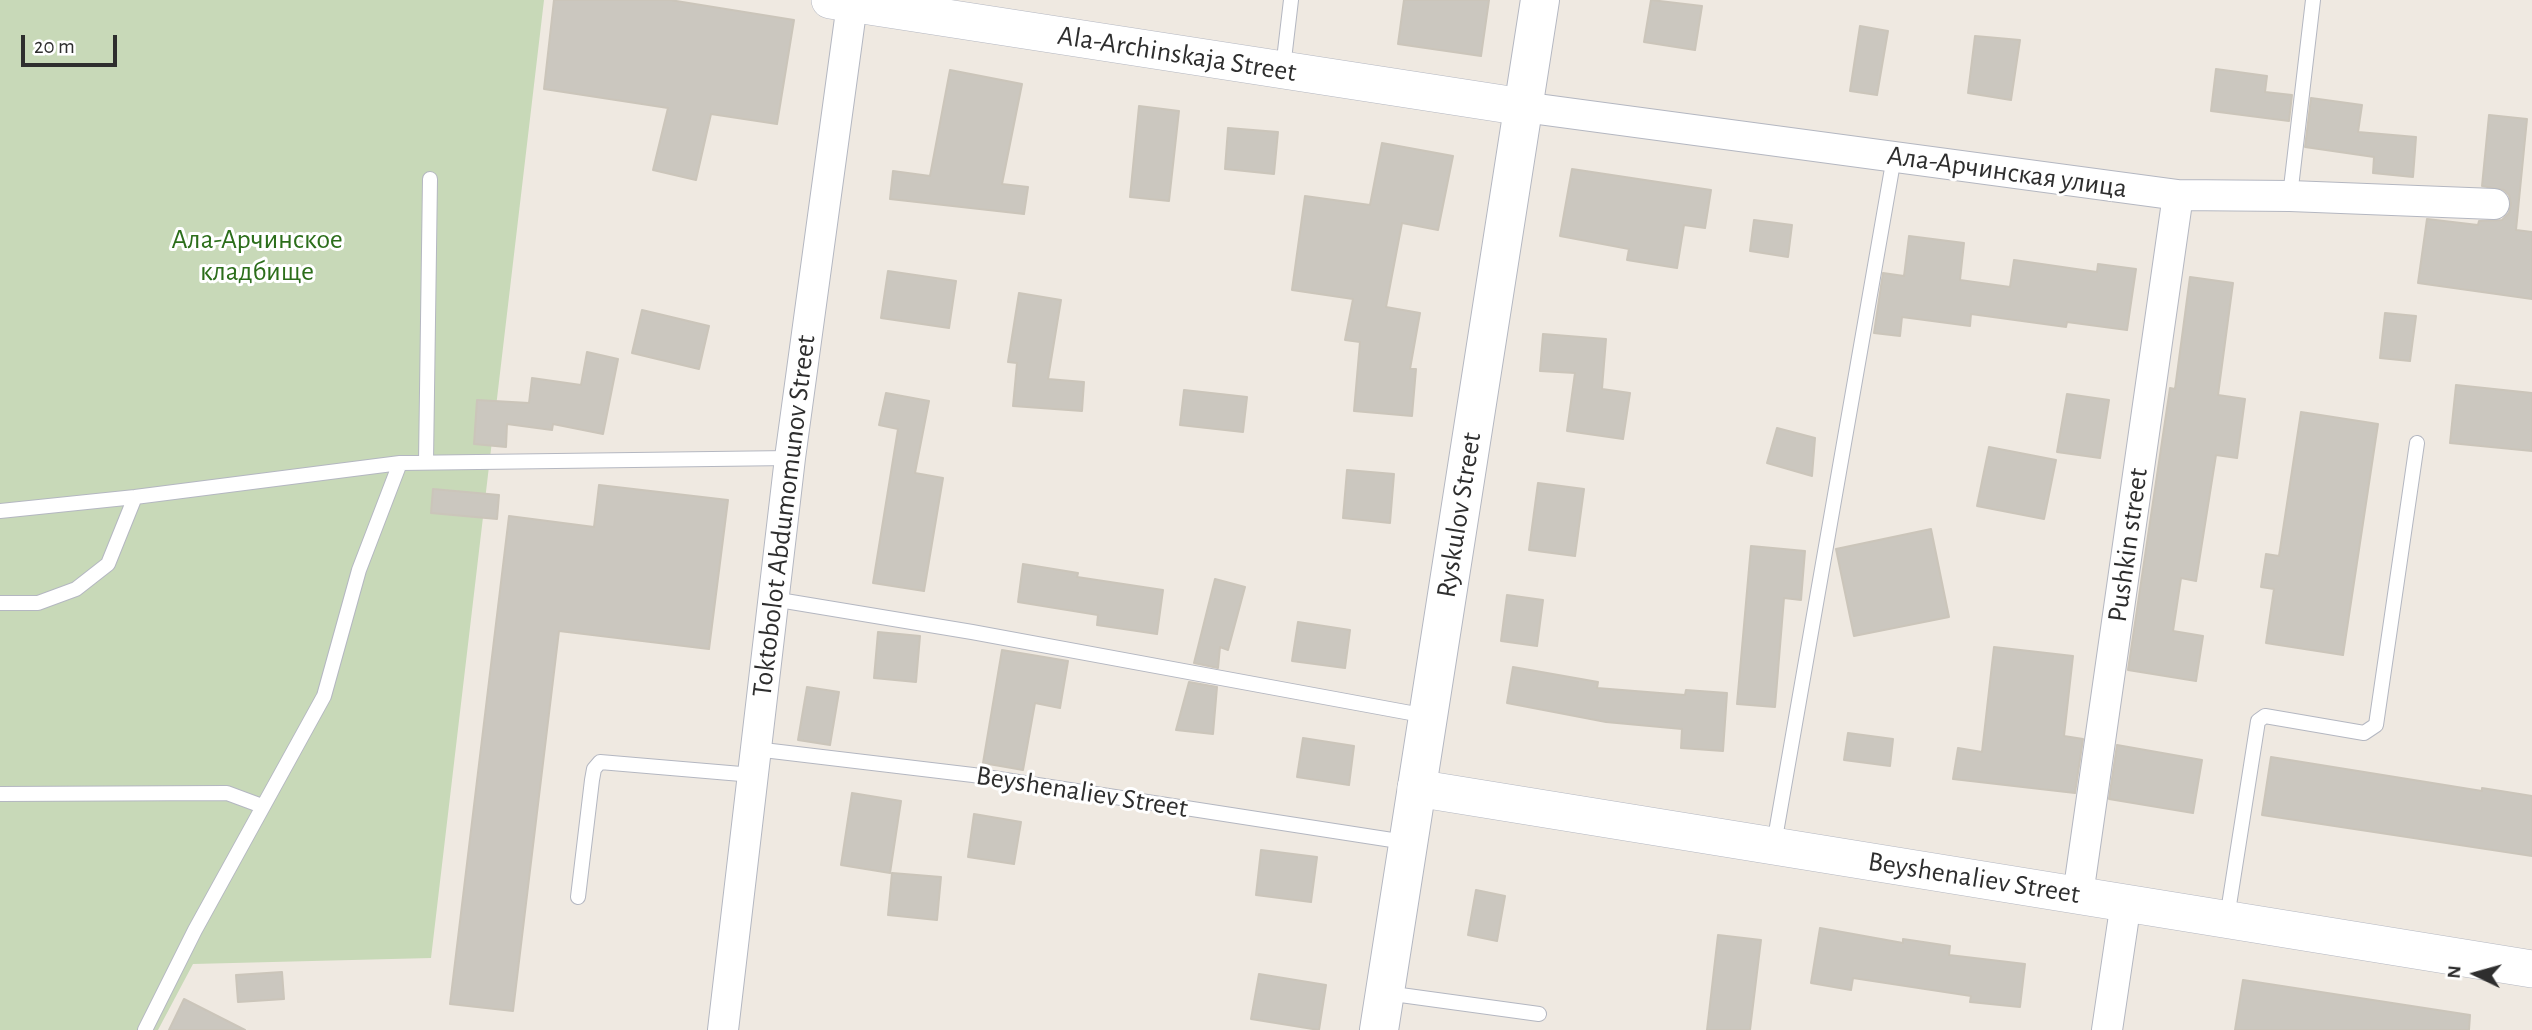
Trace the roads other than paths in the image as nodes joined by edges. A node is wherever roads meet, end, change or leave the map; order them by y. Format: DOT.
graph roads {
  1 [pos="1291,0"];
  2 [pos="1540,0"];
  3 [pos="2313,0"];
  4 [pos="841,2"];
  5 [pos="1283,70"];
  6 [pos="1523,107"];
  7 [pos="1894,157"];
  8 [pos="430,179"];
  9 [pos="2178,195"];
  10 [pos="2290,196"];
  11 [pos="2494,204"];
  12 [pos="2417,443"];
  13 [pos="790,458"];
  14 [pos="400,463"];
  15 [pos="426,463"];
  16 [pos="135,498"];
  17 [pos="0,511"];
  18 [pos="774,599"];
  19 [pos="0,603"];
  20 [pos="1428,716"];
  21 [pos="754,762"];
  22 [pos="1416,788"];
  23 [pos="0,794"];
  24 [pos="262,806"];
  25 [pos="1408,843"];
  26 [pos="1774,846"];
  27 [pos="2078,895"];
  28 [pos="578,897"];
  29 [pos="2126,902"];
  30 [pos="2227,919"];
  31 [pos="2532,969"];
  32 [pos="1385,992"];
  33 [pos="1539,1014"];
  34 [pos="145,1030"];
  35 [pos="723,1030"];
  36 [pos="1379,1030"];
  37 [pos="2107,1030"];
  1 -- 5 [label="lane"];
  2 -- 6 [label="main road, Ryskulov Street"];
  3 -- 10 [label="lane"];
  4 -- 5 [label="street, Ala-Archinskaja Street"];
  4 -- 13 [label="street, Toktobolot Abdumomunov Street"];
  5 -- 6 [label="street, Ala-Archinskaja Street"];
  6 -- 7 [label="street, Ала-Арчинская улица"];
  6 -- 20 [label="main road, Ryskulov Street"];
  7 -- 9 [label="street, Ала-Арчинская улица"];
  7 -- 26 [label="lane"];
  8 -- 15 [label="lane"];
  9 -- 10 [label="street, Ала-Арчинская улица"];
  9 -- 27 [label="street, Pushkin street"];
  10 -- 11 [label="street, Ала-Арчинская улица"];
  12 -- 30 [label="lane"];
  13 -- 15 [label="lane"];
  13 -- 18 [label="street, Toktobolot Abdumomunov Street"];
  14 -- 15 [label="lane"];
  14 -- 16 [label="lane"];
  14 -- 24 [label="lane"];
  16 -- 17 [label="lane"];
  16 -- 19 [label="lane"];
  18 -- 20 [label="lane"];
  18 -- 21 [label="street, Toktobolot Abdumomunov Street"];
  20 -- 22 [label="main road, Ryskulov Street"];
  21 -- 25 [label="lane, Beyshenaliev Street"];
  21 -- 28 [label="lane, Beyshenaliev Street"];
  21 -- 35 [label="street, Toktobolot Abdumomunov Street"];
  22 -- 25 [label="main road, Ryskulov Street"];
  22 -- 26 [label="street, Beyshenaliev Street"];
  23 -- 24 [label="lane"];
  24 -- 34 [label="lane"];
  25 -- 32 [label="main road, Ryskulov Street"];
  26 -- 27 [label="street, Beyshenaliev Street"];
  27 -- 29 [label="street, Beyshenaliev Street"];
  29 -- 30 [label="street, Beyshenaliev Street"];
  29 -- 37 [label="street"];
  30 -- 31 [label="street, Beyshenaliev Street"];
  32 -- 33 [label="lane"];
  32 -- 36 [label="main road, Ryskulov Street"];
}
